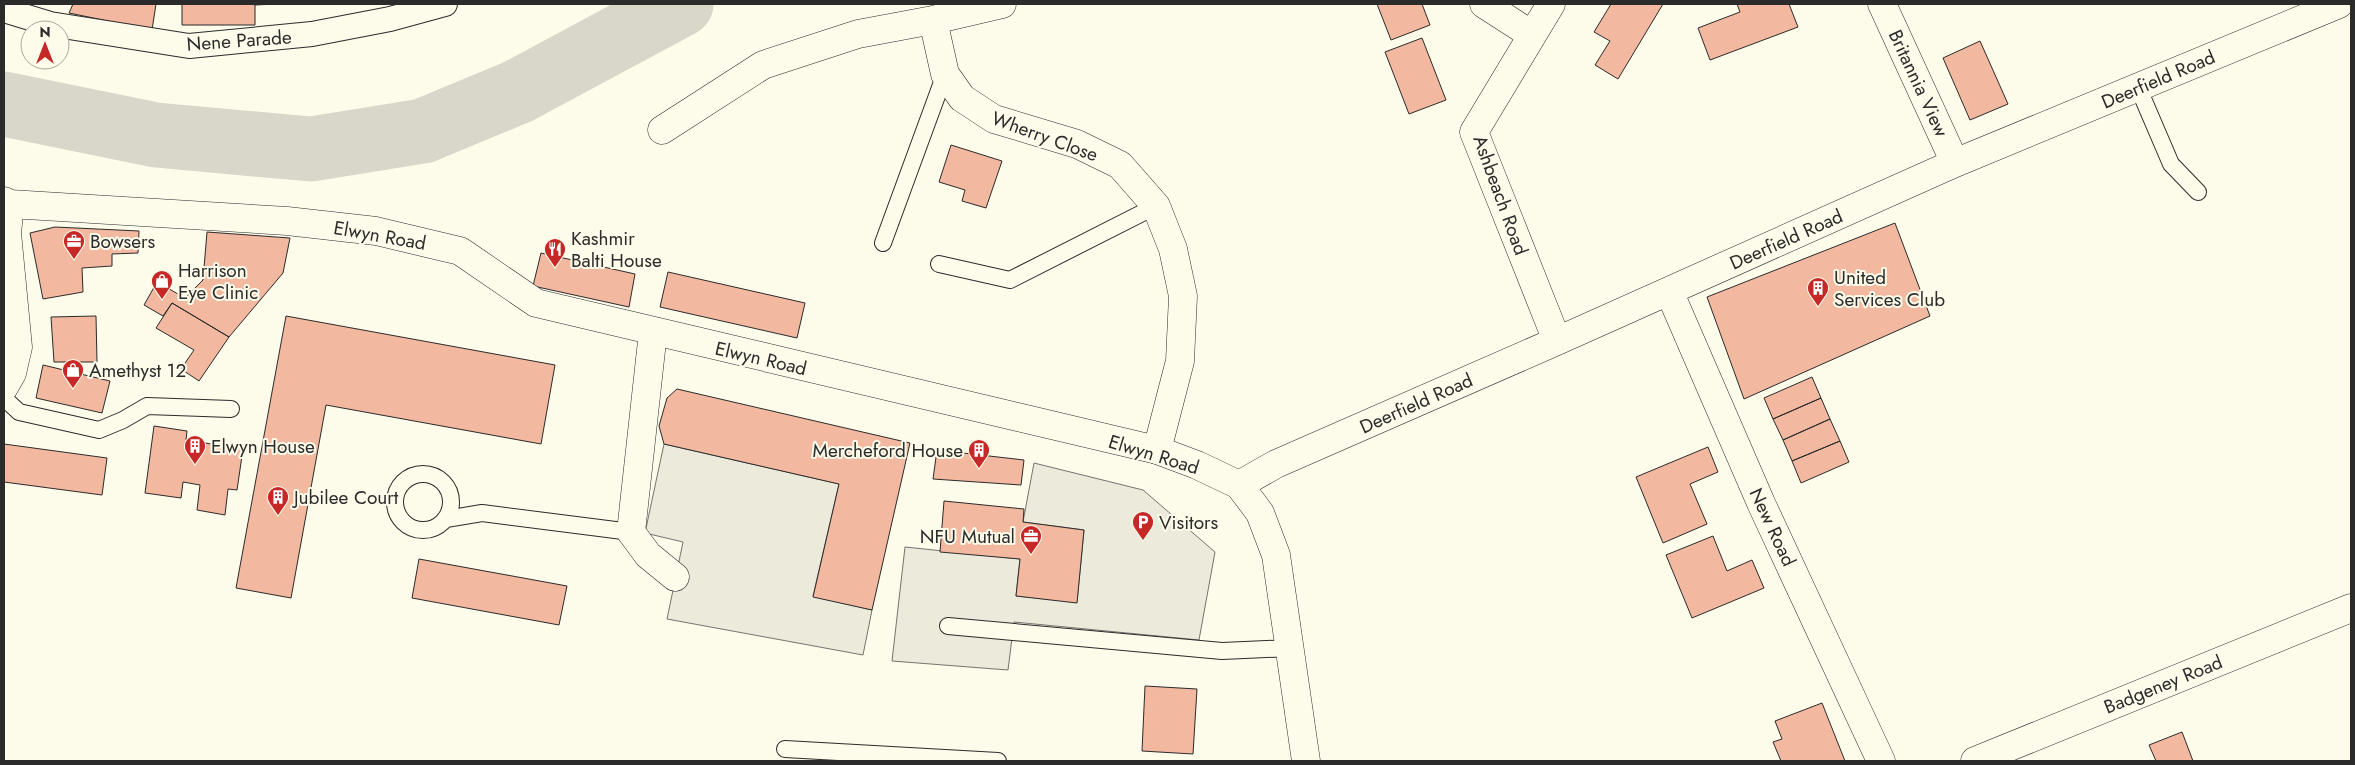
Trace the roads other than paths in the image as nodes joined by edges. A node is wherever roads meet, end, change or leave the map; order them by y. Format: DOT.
graph roads {
  1 [pos="444,4"];
  2 [pos="1002,4"];
  3 [pos="1484,4"];
  4 [pos="1551,4"];
  5 [pos="1882,4"];
  6 [pos="2339,4"];
  7 [pos="4,10"];
  8 [pos="933,20"];
  9 [pos="1532,35"];
  10 [pos="945,74"];
  11 [pos="2138,87"];
  12 [pos="662,130"];
  13 [pos="1955,163"];
  14 [pos="2198,192"];
  15 [pos="7,202"];
  16 [pos="1156,206"];
  17 [pos="883,243"];
  18 [pos="939,264"];
  19 [pos="1669,291"];
  20 [pos="654,332"];
  21 [pos="1557,342"];
  22 [pos="4,388"];
  23 [pos="4,398"];
  24 [pos="231,409"];
  25 [pos="1157,450"];
  26 [pos="1239,485"];
  27 [pos="446,519"];
  28 [pos="631,532"];
  29 [pos="675,577"];
  30 [pos="2351,608"];
  31 [pos="948,626"];
  32 [pos="1290,648"];
  33 [pos="785,749"];
  34 [pos="998,761"];
  35 [pos="1306,761"];
  36 [pos="1881,761"];
  37 [pos="1975,761"];
  1 -- 7 [label="street, Nene Parade"];
  2 -- 8 [label="street"];
  3 -- 9 [label="street"];
  4 -- 9 [label="street, Ashbeach Road"];
  5 -- 13 [label="street, Britannia View"];
  6 -- 11 [label="street, Deerfield Road"];
  8 -- 10 [label="street, Wherry Close"];
  8 -- 12 [label="street"];
  9 -- 21 [label="street, Ashbeach Road"];
  10 -- 16 [label="street, Wherry Close"];
  10 -- 17 [label="lane"];
  11 -- 13 [label="street, Deerfield Road"];
  11 -- 14 [label="lane"];
  13 -- 19 [label="street, Deerfield Road"];
  15 -- 20 [label="street, Elwyn Road"];
  15 -- 22 [label="street"];
  16 -- 18 [label="lane"];
  16 -- 25 [label="street, Wherry Close"];
  19 -- 21 [label="street, Deerfield Road"];
  19 -- 36 [label="street, New Road"];
  20 -- 25 [label="street, Elwyn Road"];
  20 -- 28 [label="street"];
  21 -- 26 [label="street, Deerfield Road"];
  23 -- 24 [label="lane"];
  25 -- 26 [label="street, Elwyn Road"];
  26 -- 32 [label="street, Elwyn Road"];
  27 -- 28 [label="lane"];
  28 -- 29 [label="street"];
  30 -- 37 [label="street, Badgeney Road"];
  31 -- 32 [label="lane"];
  32 -- 35 [label="street, Elwyn Road"];
  33 -- 34 [label="lane"];
}
